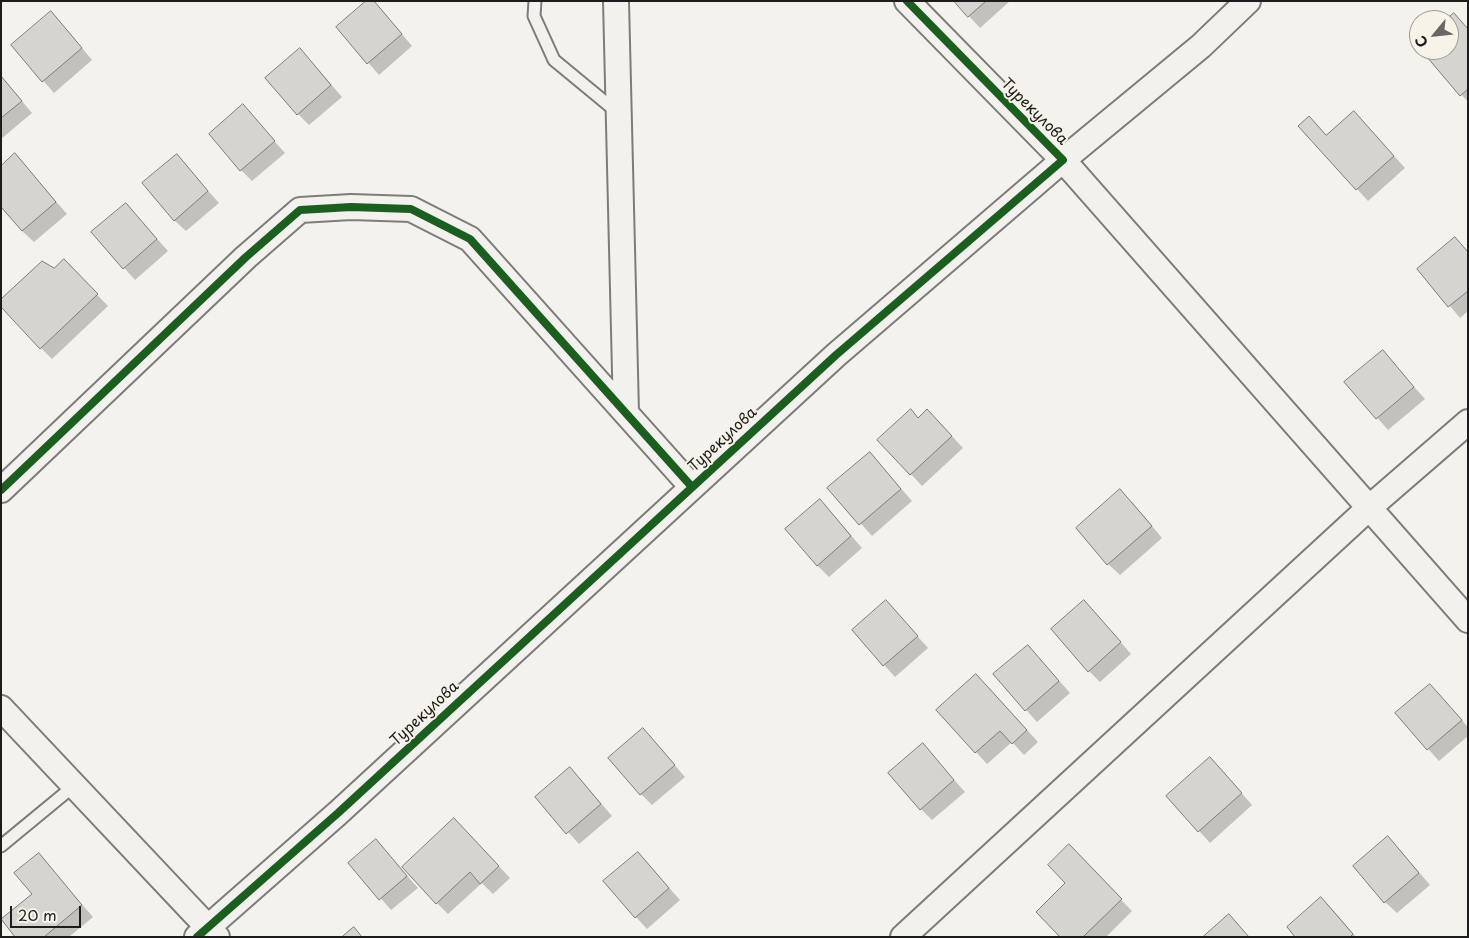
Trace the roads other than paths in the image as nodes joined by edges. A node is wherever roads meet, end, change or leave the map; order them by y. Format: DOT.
graph roads {
  1 [pos="535,1"];
  2 [pos="616,1"];
  3 [pos="907,1"];
  4 [pos="1248,1"];
  5 [pos="618,114"];
  6 [pos="1063,160"];
  7 [pos="626,413"];
  8 [pos="1468,422"];
  9 [pos="692,487"];
  10 [pos="1,490"];
  11 [pos="1370,507"];
  12 [pos="1468,620"];
  13 [pos="1,708"];
  14 [pos="75,785"];
  15 [pos="1,846"];
  16 [pos="208,933"];
  17 [pos="903,937"];
  1 -- 5 [label="lane"];
  2 -- 5 [label="street"];
  3 -- 6 [label="street, Турекулова"];
  4 -- 6 [label="street"];
  5 -- 7 [label="street"];
  6 -- 9 [label="street, Турекулова"];
  6 -- 11 [label="street"];
  7 -- 9 [label="street"];
  7 -- 10 [label="street"];
  8 -- 11 [label="street"];
  9 -- 16 [label="street, Турекулова"];
  11 -- 12 [label="street"];
  11 -- 17 [label="street"];
  13 -- 14 [label="street"];
  14 -- 15 [label="lane"];
  14 -- 16 [label="street"];
}
